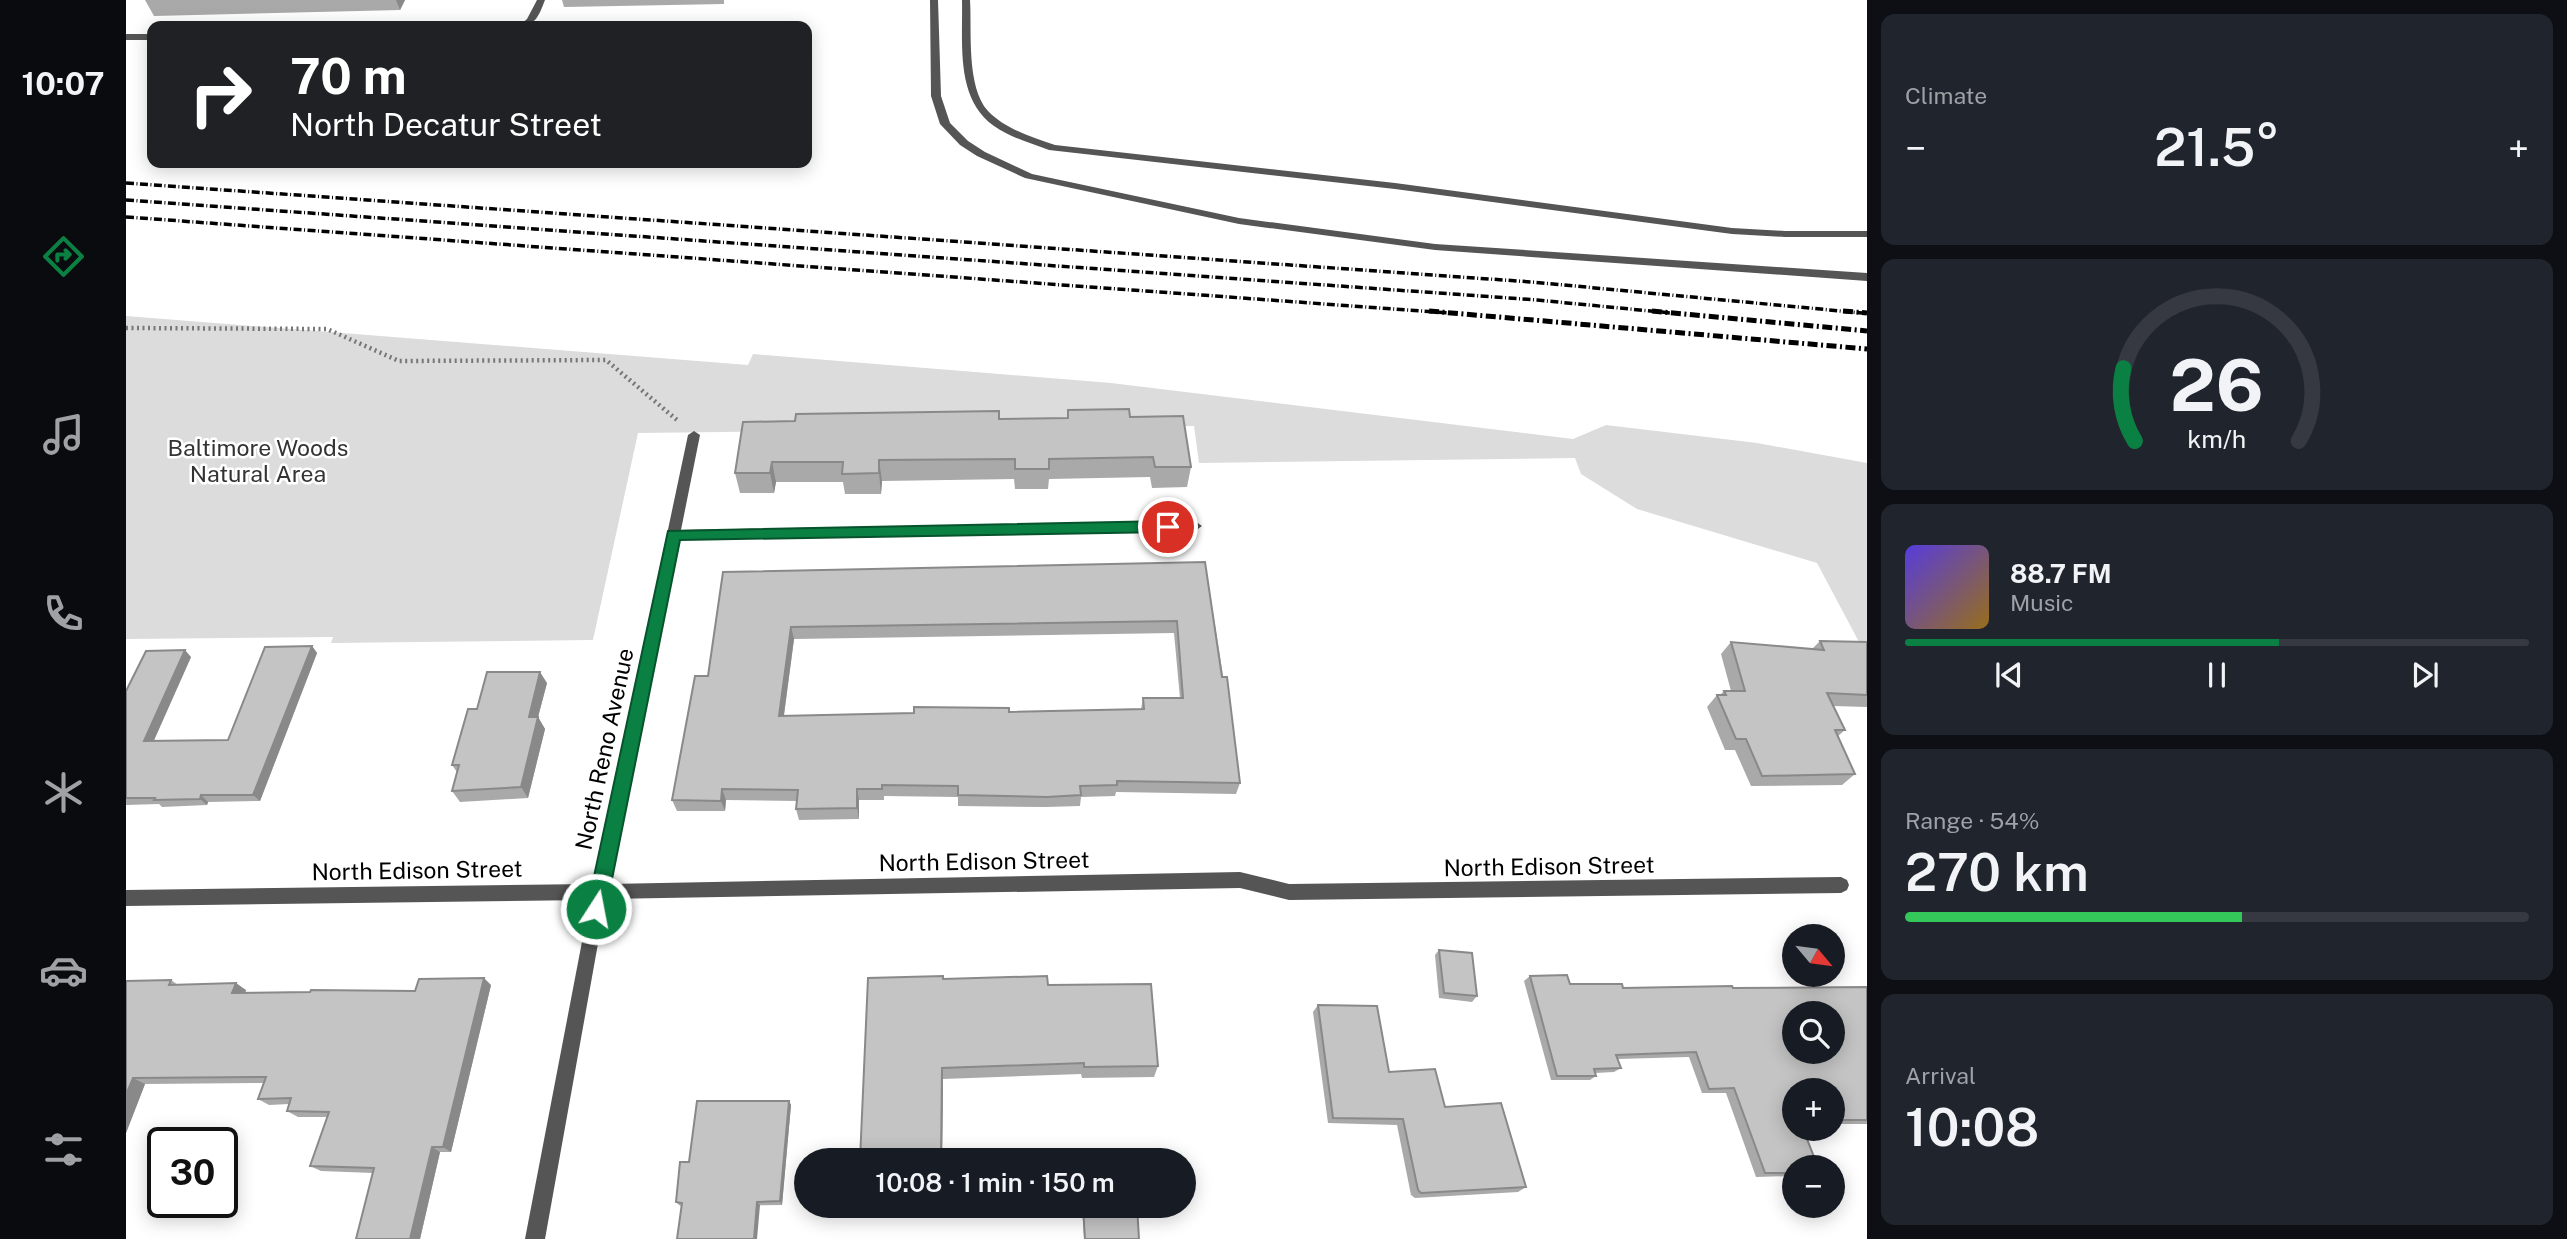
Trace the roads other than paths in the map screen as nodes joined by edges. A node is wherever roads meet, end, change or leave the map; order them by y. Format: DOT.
graph roads {
  1 [pos="541,0"];
  2 [pos="934,0"];
  3 [pos="965,0"];
  4 [pos="531,21"];
  5 [pos="126,37"];
  6 [pos="147,37"];
  7 [pos="1867,234"];
  8 [pos="1867,277"];
  9 [pos="694,435"];
  10 [pos="1195,526"];
  11 [pos="674,535"];
  12 [pos="1841,885"];
  13 [pos="600,890"];
  14 [pos="126,898"];
  15 [pos="535,1239"];
  1 -- 4 [label="street"];
  2 -- 8 [label="street"];
  3 -- 7 [label="street"];
  5 -- 6 [label="street"];
  9 -- 11 [label="street, North Reno Avenue"];
  10 -- 11 [label="street"];
  11 -- 13 [label="street, North Reno Avenue"];
  12 -- 13 [label="street, North Edison Street"];
  13 -- 14 [label="street, North Edison Street"];
  13 -- 15 [label="street, North Reno Avenue"];
}
